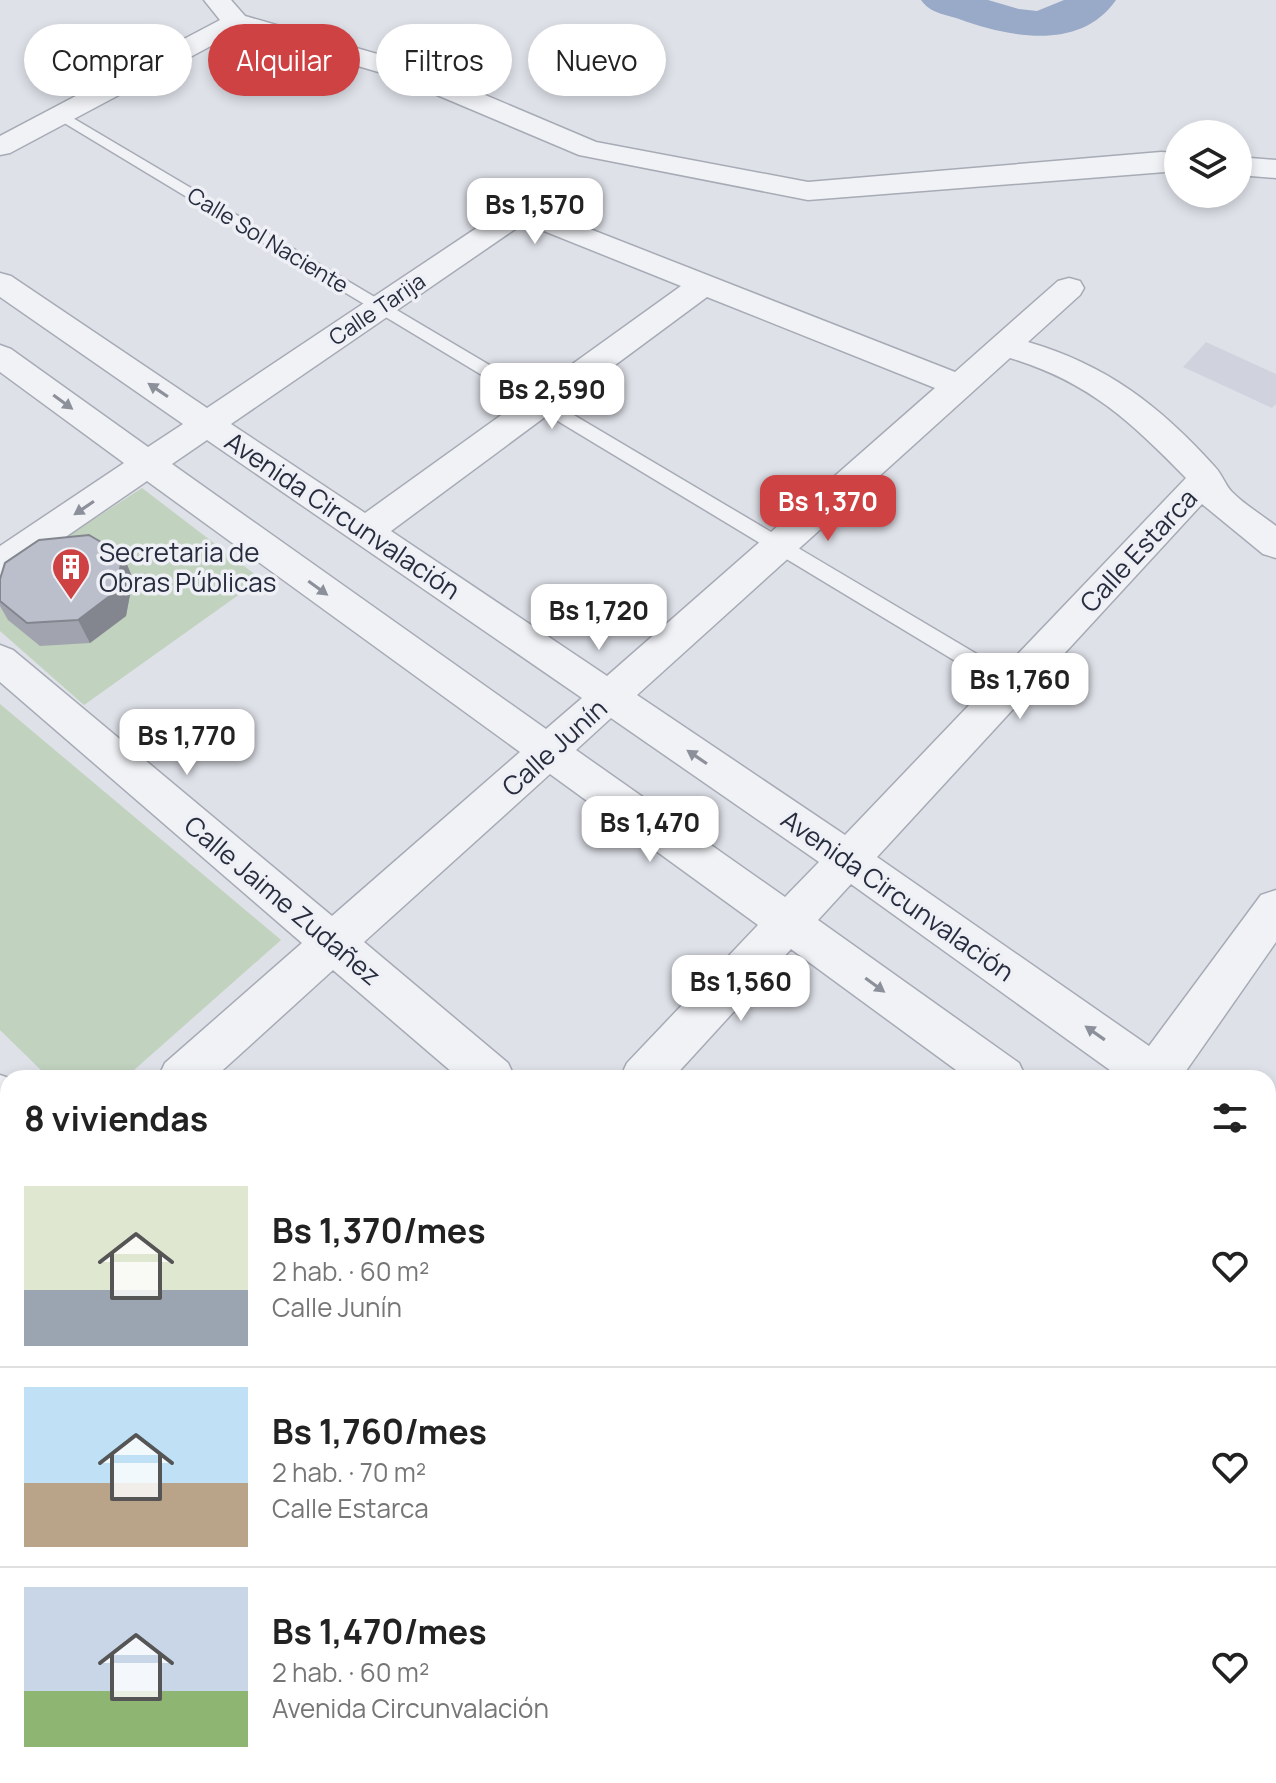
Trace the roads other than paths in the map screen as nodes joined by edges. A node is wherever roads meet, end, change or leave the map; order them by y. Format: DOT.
graph roads {
  1 [pos="217,0"];
  2 [pos="236,22"];
  3 [pos="61,115"];
  4 [pos="0,147"];
  5 [pos="1164,161"];
  6 [pos="1252,167"];
  7 [pos="1276,169"];
  8 [pos="0,283"];
  9 [pos="704,284"];
  10 [pos="1069,288"];
  11 [pos="380,307"];
  12 [pos="1005,346"];
  13 [pos="0,356"];
  14 [pos="960,386"];
  15 [pos="541,403"];
  16 [pos="209,424"];
  17 [pos="148,465"];
  18 [pos="1206,478"];
  19 [pos="366,531"];
  20 [pos="1276,545"];
  21 [pos="780,546"];
  22 [pos="0,564"];
  23 [pos="0,660"];
  24 [pos="1012,685"];
  25 [pos="610,697"];
  26 [pos="547,753"];
  27 [pos="848,859"];
  28 [pos="1276,908"];
  29 [pos="789,922"];
  30 [pos="333,943"];
  31 [pos="190,1070"];
  32 [pos="483,1070"];
  33 [pos="650,1070"];
  34 [pos="992,1070"];
  35 [pos="1145,1070"];
  36 [pos="1160,1070"];
  1 -- 2 [label="street"];
  2 -- 3 [label="street"];
  2 -- 5 [label="street"];
  3 -- 4 [label="street"];
  3 -- 11 [label="lane, Calle Sol Naciente"];
  6 -- 7 [label="street"];
  16 -- 8 [label="street, Avenida Circunvalación, one-way"];
  9 -- 11 [label="street, Calle Tarija"];
  9 -- 14 [label="street, Calle Tarija"];
  9 -- 15 [label="street"];
  10 -- 12 [label="street, Calle Junín"];
  11 -- 15 [label="lane, Calle Sol Naciente"];
  11 -- 16 [label="street, Calle Tarija"];
  12 -- 14 [label="street, Calle Junín"];
  12 -- 18 [label="street"];
  13 -- 17 [label="street, one-way"];
  14 -- 21 [label="street, Calle Junín"];
  15 -- 19 [label="street"];
  15 -- 21 [label="lane, Calle Sol Naciente"];
  16 -- 17 [label="street, Calle Tarija"];
  16 -- 19 [label="street, Avenida Circunvalación"];
  17 -- 22 [label="street, Calle Tarija, one-way"];
  17 -- 26 [label="street, one-way"];
  18 -- 20 [label="street"];
  18 -- 24 [label="street, Calle Estarca"];
  19 -- 25 [label="street, Avenida Circunvalación"];
  21 -- 24 [label="lane, Calle Sol Naciente"];
  21 -- 25 [label="street, Calle Junín"];
  23 -- 30 [label="street, Calle Jaime Zudañez"];
  24 -- 27 [label="street, Calle Estarca"];
  25 -- 26 [label="street, Calle Junín"];
  27 -- 25 [label="street, Avenida Circunvalación, one-way"];
  26 -- 29 [label="street"];
  26 -- 30 [label="street, Calle Junín"];
  27 -- 29 [label="street, Calle Estarca"];
  35 -- 27 [label="street, Avenida Circunvalación, one-way"];
  28 -- 36 [label="street"];
  29 -- 33 [label="street, Calle Estarca"];
  29 -- 34 [label="street, one-way"];
  30 -- 31 [label="street, Calle Junín"];
  30 -- 32 [label="street, Calle Jaime Zudañez"];
}
